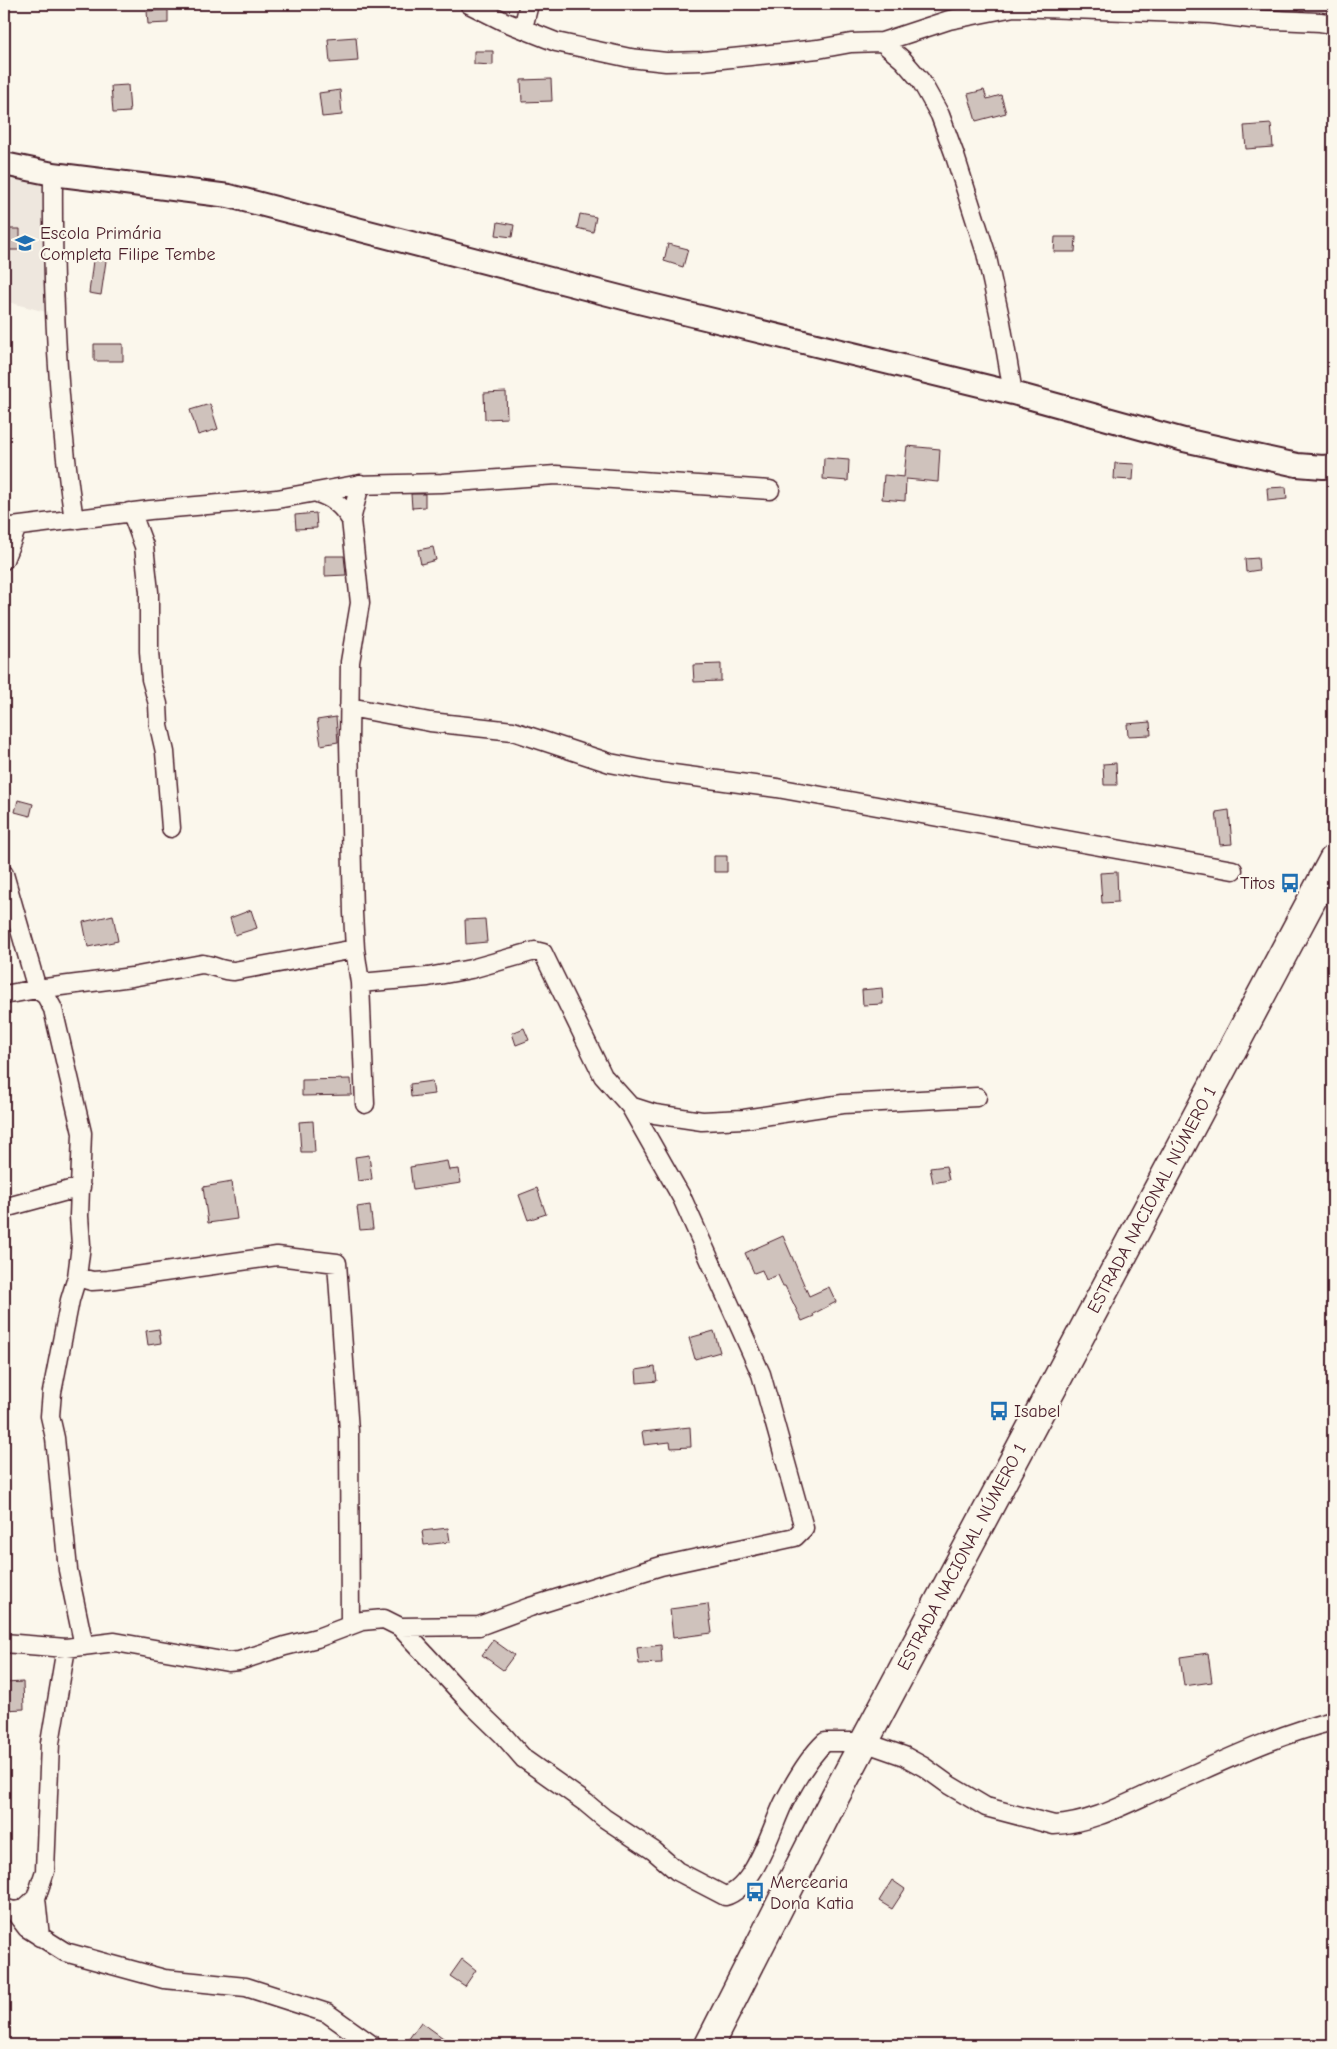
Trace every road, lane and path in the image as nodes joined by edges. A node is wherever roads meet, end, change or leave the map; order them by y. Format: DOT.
graph roads {
  1 [pos="469,4"];
  2 [pos="529,4"];
  3 [pos="1333,24"];
  4 [pos="523,28"];
  5 [pos="882,42"];
  6 [pos="4,164"];
  7 [pos="53,174"];
  8 [pos="1013,393"];
  9 [pos="1333,466"];
  10 [pos="360,484"];
  11 [pos="770,490"];
  12 [pos="317,493"];
  13 [pos="129,512"];
  14 [pos="74,520"];
  15 [pos="351,520"];
  16 [pos="7,540"];
  17 [pos="349,707"];
  18 [pos="171,828"];
  19 [pos="1333,860"];
  20 [pos="1233,870"];
  21 [pos="4,874"];
  22 [pos="355,949"];
  23 [pos="360,983"];
  24 [pos="37,989"];
  25 [pos="4,995"];
  26 [pos="977,1097"];
  27 [pos="365,1104"];
  28 [pos="630,1106"];
  29 [pos="81,1187"];
  30 [pos="4,1208"];
  31 [pos="77,1277"];
  32 [pos="350,1626"];
  33 [pos="400,1627"];
  34 [pos="4,1643"];
  35 [pos="84,1646"];
  36 [pos="66,1648"];
  37 [pos="1333,1721"];
  38 [pos="864,1742"];
  39 [pos="36,1898"];
  40 [pos="9,1909"];
  41 [pos="40,1937"];
  42 [pos="372,2045"];
  43 [pos="709,2045"];
  1 -- 4 [label="street"];
  2 -- 4 [label="street"];
  3 -- 5 [label="street"];
  4 -- 5 [label="street"];
  5 -- 8 [label="street"];
  6 -- 7 [label="street"];
  7 -- 8 [label="street"];
  7 -- 14 [label="street"];
  8 -- 9 [label="street"];
  10 -- 11 [label="street"];
  10 -- 12 [label="street"];
  10 -- 15 [label="street"];
  12 -- 13 [label="street"];
  12 -- 15 [label="street"];
  13 -- 14 [label="street"];
  13 -- 18 [label="street"];
  14 -- 16 [label="street"];
  15 -- 17 [label="street"];
  17 -- 20 [label="street"];
  17 -- 22 [label="street"];
  19 -- 38 [label="highway, ESTRADA NACIONAL NÚMERO 1"];
  21 -- 24 [label="street"];
  22 -- 23 [label="street"];
  22 -- 24 [label="street"];
  23 -- 27 [label="street"];
  23 -- 28 [label="street"];
  24 -- 25 [label="street"];
  24 -- 29 [label="street"];
  26 -- 28 [label="street"];
  28 -- 33 [label="street"];
  29 -- 30 [label="street"];
  29 -- 31 [label="street"];
  31 -- 32 [label="street"];
  31 -- 35 [label="street"];
  32 -- 33 [label="street"];
  32 -- 35 [label="street"];
  33 -- 38 [label="street"];
  34 -- 36 [label="street"];
  35 -- 36 [label="street"];
  36 -- 39 [label="street"];
  37 -- 38 [label="street"];
  38 -- 43 [label="highway, ESTRADA NACIONAL NÚMERO 1"];
  39 -- 40 [label="street"];
  39 -- 41 [label="street"];
  40 -- 41 [label="street"];
  41 -- 42 [label="street"];
}
